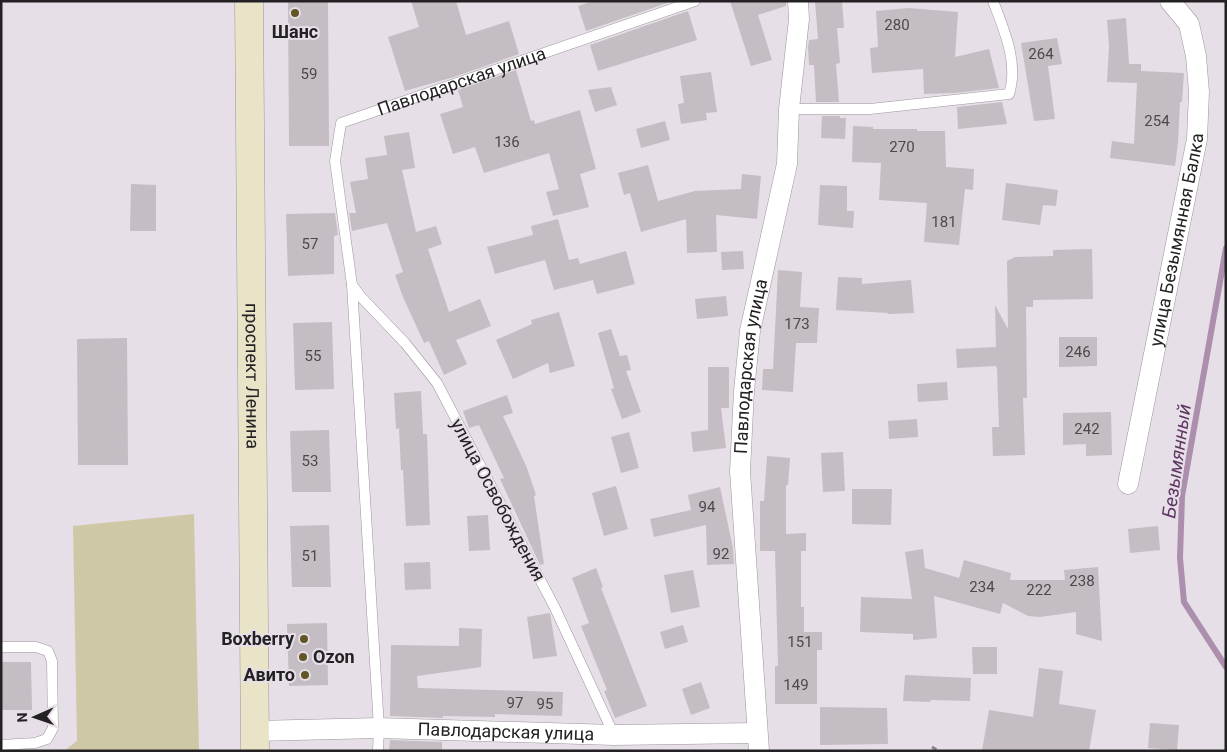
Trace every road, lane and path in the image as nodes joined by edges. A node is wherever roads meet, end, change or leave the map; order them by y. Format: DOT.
graph roads {
  1 [pos="249,1"];
  2 [pos="695,1"];
  3 [pos="798,1"];
  4 [pos="993,1"];
  5 [pos="1170,1"];
  6 [pos="789,109"];
  7 [pos="352,285"];
  8 [pos="1128,484"];
  9 [pos="1,647"];
  10 [pos="379,728"];
  11 [pos="614,735"];
  12 [pos="255,741"];
  13 [pos="758,742"];
  14 [pos="1,745"];
  15 [pos="932,747"];
  16 [pos="378,751"];
  17 [pos="939,751"];
  1 -- 12 [label="main road, проспект Ленина"];
  2 -- 7 [label="lane, Павлодарская улица"];
  3 -- 6 [label="street, Павлодарская улица"];
  4 -- 6 [label="lane"];
  5 -- 8 [label="street, улица Безымянная Балка"];
  6 -- 13 [label="street, Павлодарская улица"];
  7 -- 10 [label="lane"];
  7 -- 11 [label="lane, улица Освобождения"];
  9 -- 14 [label="lane"];
  10 -- 11 [label="street, Павлодарская улица"];
  10 -- 12 [label="street, Павлодарская улица"];
  10 -- 16 [label="lane"];
  11 -- 13 [label="street, Павлодарская улица"];
  15 -- 17 [label="path"];
}
